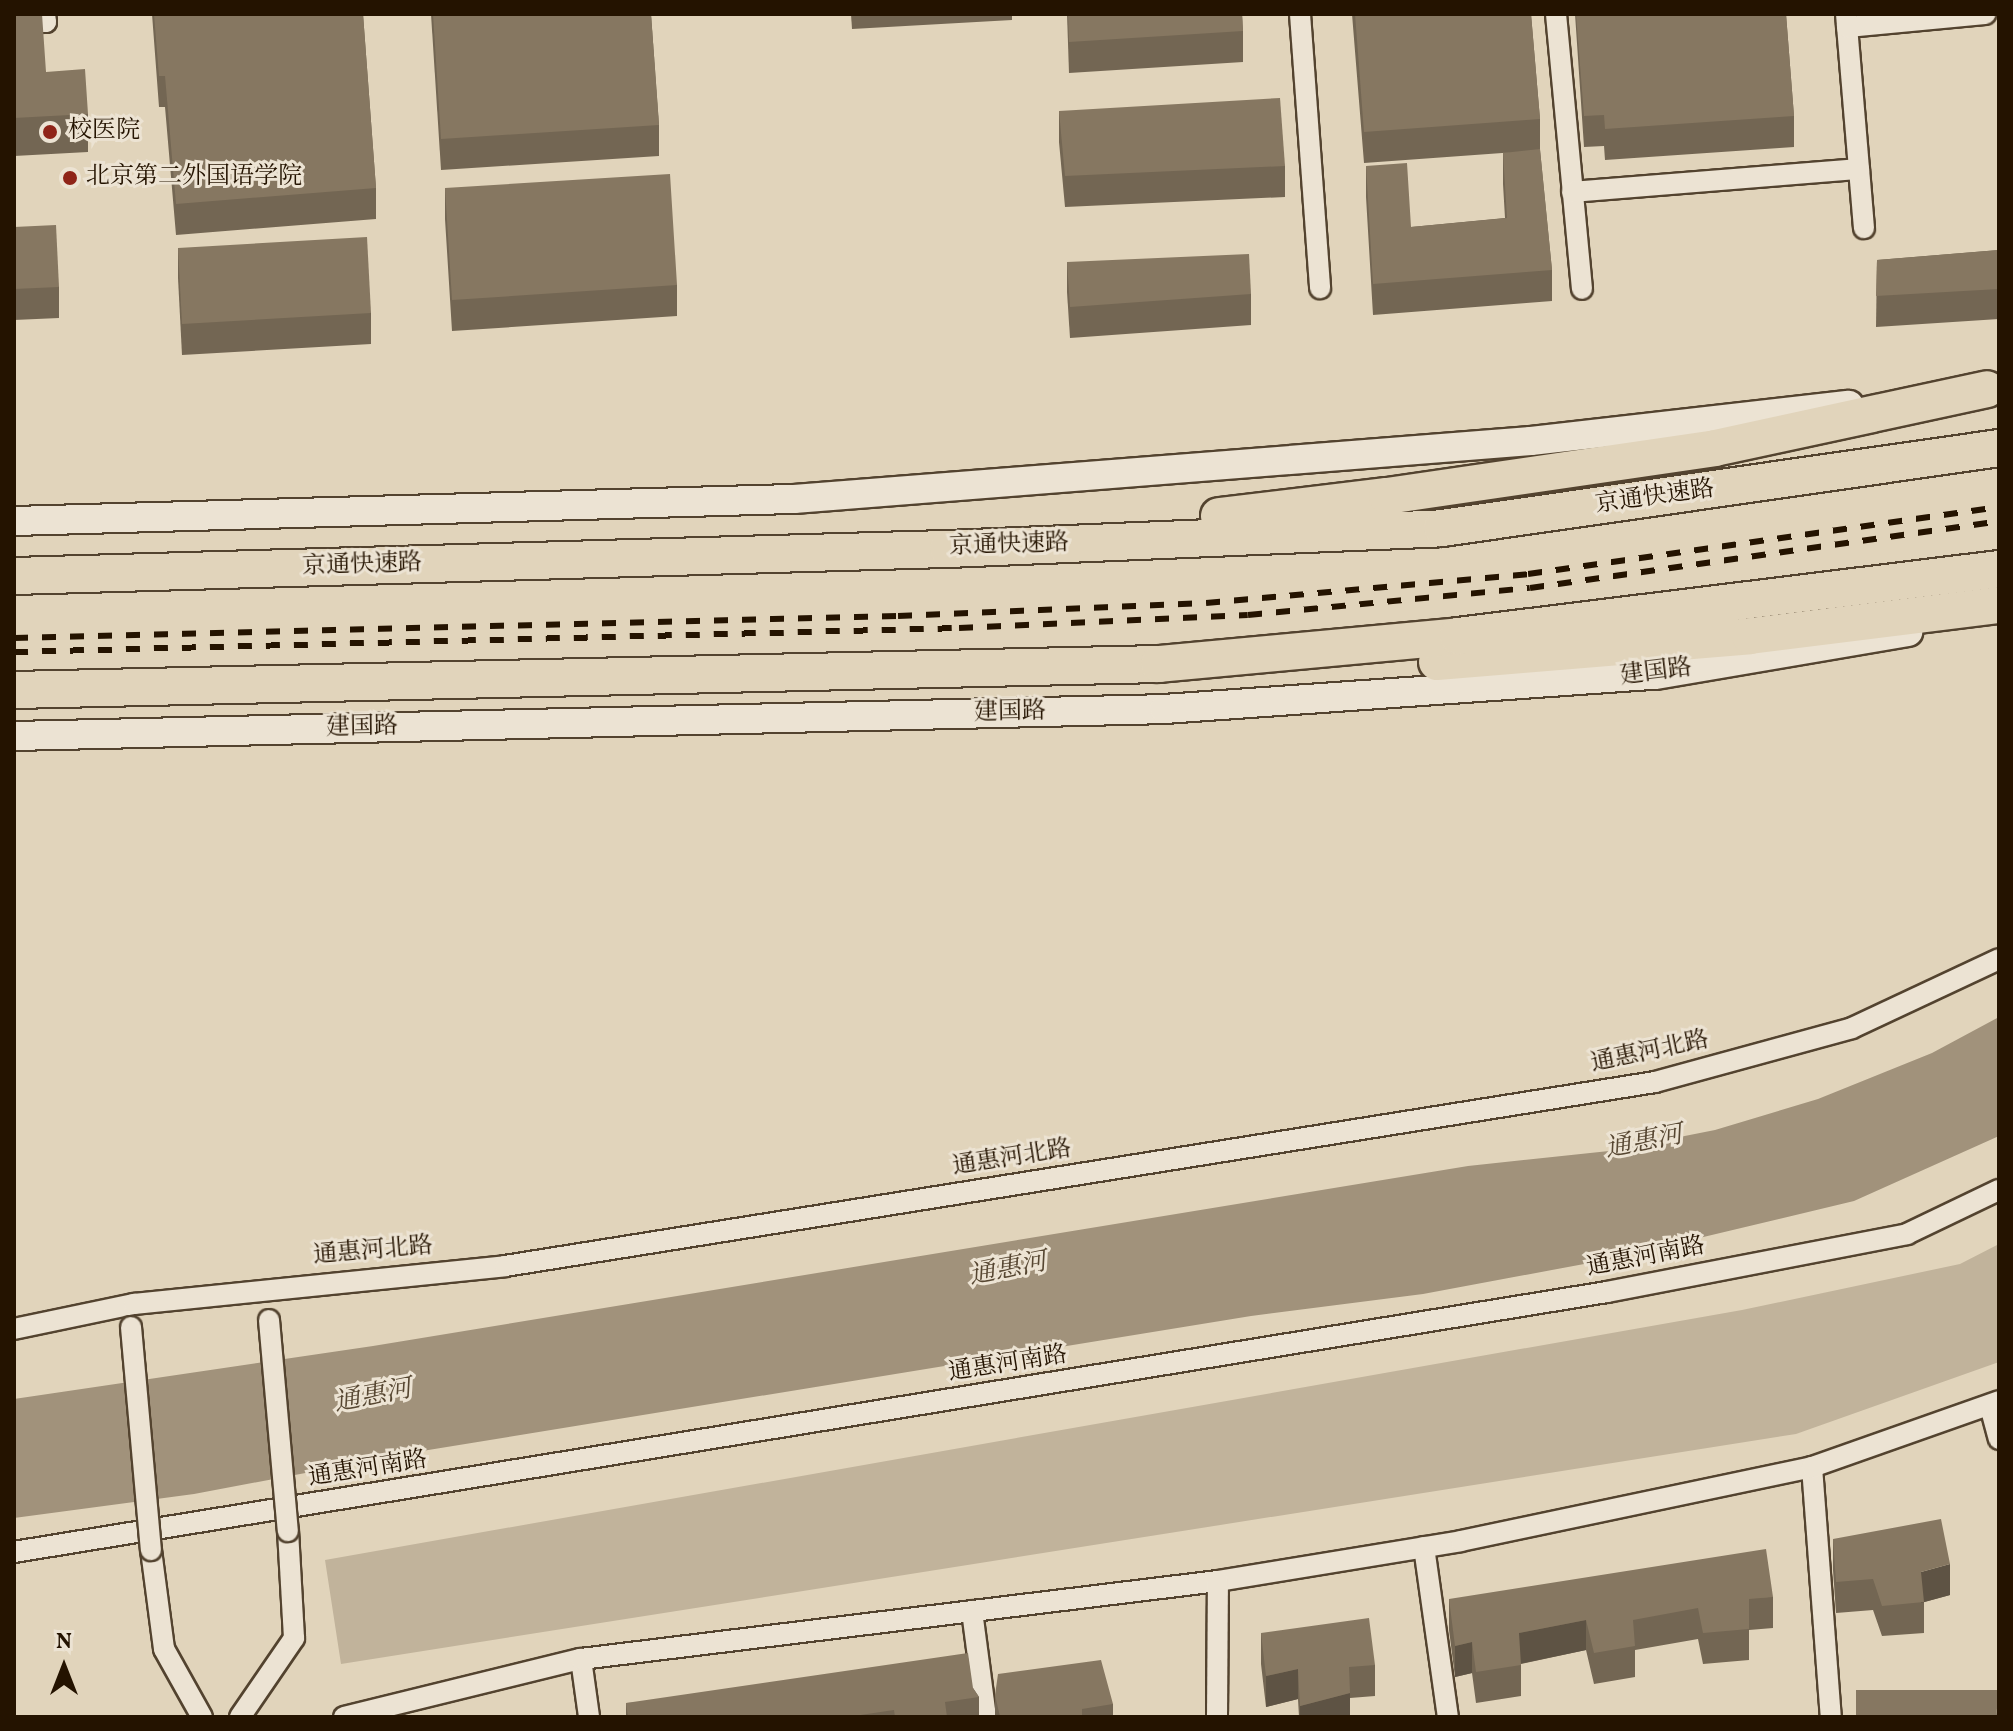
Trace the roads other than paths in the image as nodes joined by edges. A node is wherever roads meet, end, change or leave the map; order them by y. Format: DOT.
graph roads {
  1 [pos="45,14"];
  2 [pos="1300,14"];
  3 [pos="1556,14"];
  4 [pos="1985,14"];
  5 [pos="1846,21"];
  6 [pos="14,24"];
  7 [pos="1859,169"];
  8 [pos="1572,192"];
  9 [pos="1864,228"];
  10 [pos="1320,288"];
  11 [pos="1582,289"];
  12 [pos="1993,388"];
  13 [pos="1999,448"];
  14 [pos="14,521"];
  15 [pos="948,549"];
  16 [pos="1999,569"];
  17 [pos="14,576"];
  18 [pos="1999,605"];
  19 [pos="1999,613"];
  20 [pos="1159,664"];
  21 [pos="14,690"];
  22 [pos="14,736"];
  23 [pos="1999,959"];
  24 [pos="1999,1190"];
  25 [pos="266,1288"];
  26 [pos="134,1304"];
  27 [pos="14,1329"];
  28 [pos="1994,1403"];
  29 [pos="1999,1439"];
  30 [pos="1812,1467"];
  31 [pos="1424,1547"];
  32 [pos="14,1552"];
  33 [pos="1218,1581"];
  34 [pos="972,1611"];
  35 [pos="581,1659"];
  36 [pos="202,1717"];
  37 [pos="240,1717"];
  38 [pos="344,1717"];
  39 [pos="589,1717"];
  40 [pos="986,1717"];
  41 [pos="1217,1717"];
  42 [pos="1448,1717"];
  43 [pos="1831,1717"];
  1 -- 6 [label="street"];
  2 -- 10 [label="street"];
  3 -- 8 [label="street"];
  4 -- 5 [label="street"];
  5 -- 7 [label="street"];
  7 -- 8 [label="street"];
  7 -- 9 [label="street"];
  8 -- 11 [label="street"];
  12 -- 14 [label="main road"];
  12 -- 15 [label="highway"];
  13 -- 15 [label="highway, 京通快速路"];
  15 -- 17 [label="highway, 京通快速路"];
  16 -- 20 [label="highway"];
  18 -- 20 [label="highway"];
  19 -- 22 [label="main road, 建国路"];
  20 -- 21 [label="highway"];
  23 -- 25 [label="street, 通惠河北路"];
  24 -- 32 [label="street, 通惠河南路"];
  25 -- 26 [label="street, 通惠河北路"];
  25 -- 37 [label="street, bridge"];
  26 -- 27 [label="street, 通惠河北路"];
  26 -- 36 [label="street, bridge"];
  28 -- 29 [label="street"];
  28 -- 30 [label="street"];
  30 -- 31 [label="street"];
  30 -- 43 [label="street"];
  31 -- 33 [label="street"];
  31 -- 42 [label="street"];
  33 -- 34 [label="street"];
  33 -- 41 [label="street"];
  34 -- 35 [label="street"];
  34 -- 40 [label="street"];
  35 -- 38 [label="street"];
  35 -- 39 [label="street"];
}
